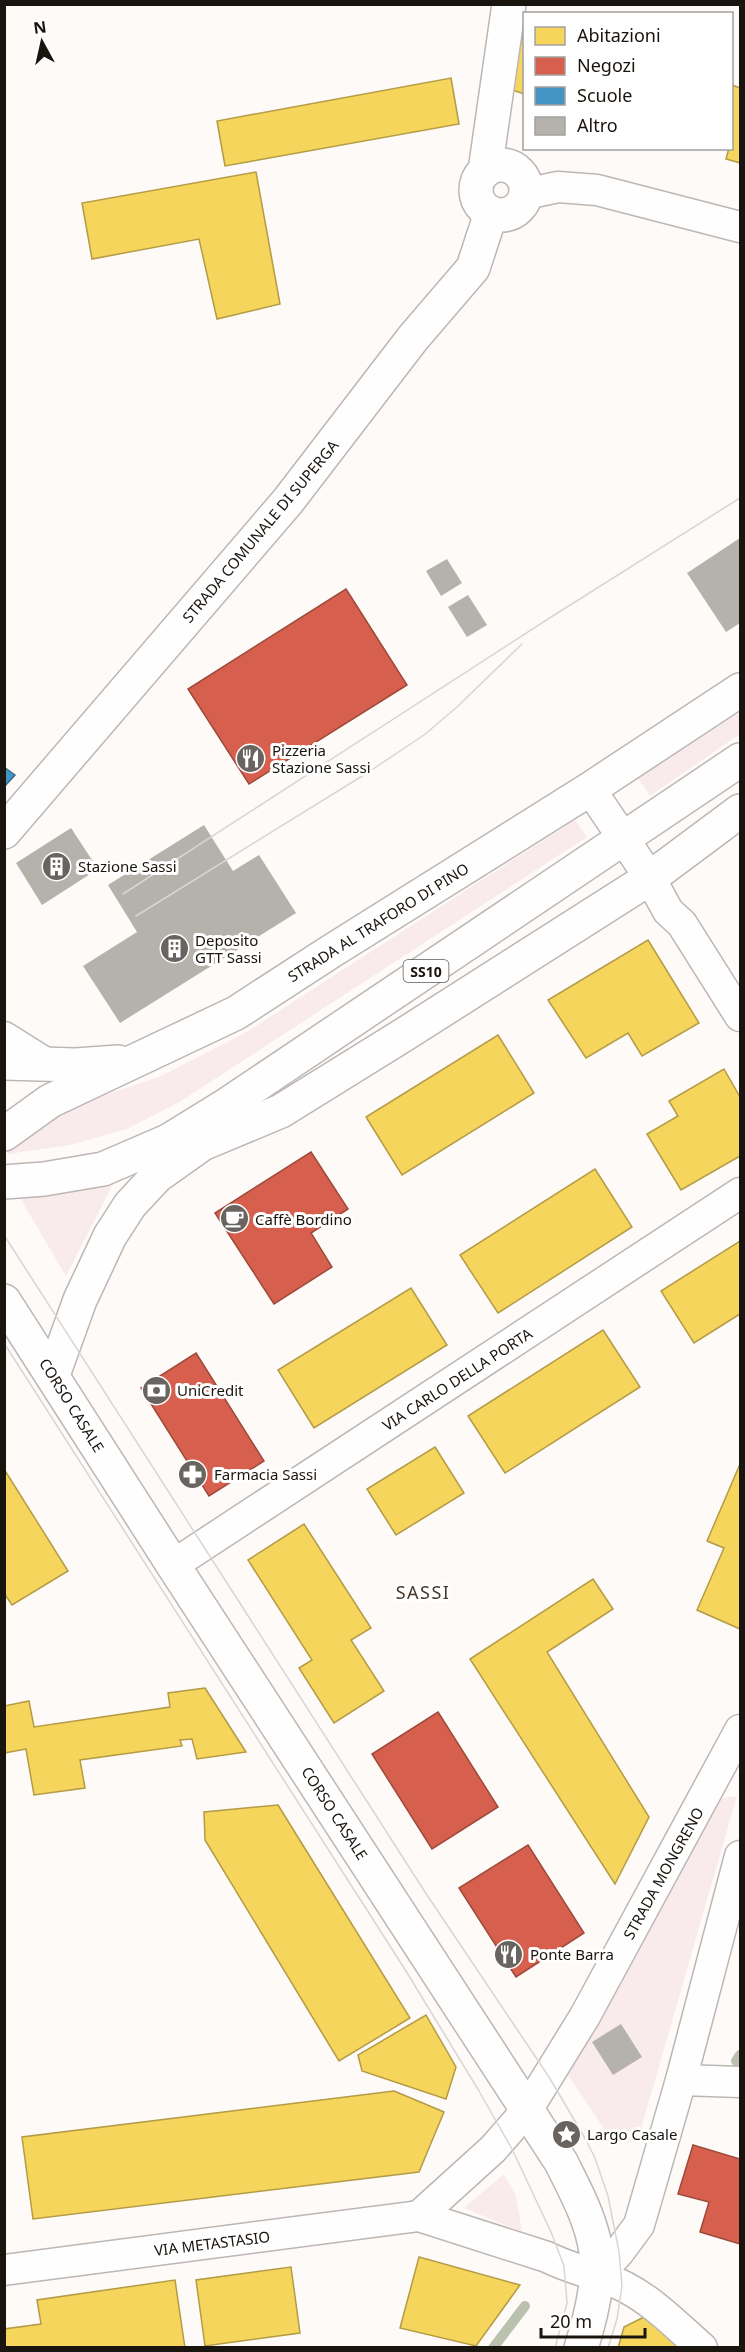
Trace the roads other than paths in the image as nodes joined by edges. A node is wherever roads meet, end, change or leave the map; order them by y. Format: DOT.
graph roads {
  1 [pos="509,4"];
  2 [pos="485,171"];
  3 [pos="525,194"];
  4 [pos="491,213"];
  5 [pos="741,227"];
  6 [pos="741,690"];
  7 [pos="741,760"];
  8 [pos="590,789"];
  9 [pos="741,811"];
  10 [pos="4,832"];
  11 [pos="624,837"];
  12 [pos="650,878"];
  13 [pos="741,1016"];
  14 [pos="4,1037"];
  15 [pos="140,1060"];
  16 [pos="4,1063"];
  17 [pos="47,1064"];
  18 [pos="228,1104"];
  19 [pos="4,1134"];
  20 [pos="202,1144"];
  21 [pos="143,1152"];
  22 [pos="4,1182"];
  23 [pos="741,1194"];
  24 [pos="4,1301"];
  25 [pos="53,1375"];
  26 [pos="173,1565"];
  27 [pos="741,1730"];
  28 [pos="741,1856"];
  29 [pos="681,2080"];
  30 [pos="741,2082"];
  31 [pos="527,2110"];
  32 [pos="419,2216"];
  33 [pos="4,2270"];
  34 [pos="597,2276"];
  35 [pos="581,2348"];
  36 [pos="702,2348"];
  1 -- 2 [label="main road"];
  2 -- 3 [label="main road"];
  2 -- 4 [label="main road"];
  3 -- 4 [label="main road"];
  3 -- 5 [label="street"];
  4 -- 10 [label="main road, STRADA COMUNALE DI SUPERGA"];
  6 -- 8 [label="main road, STRADA AL TRAFORO DI PINO"];
  7 -- 11 [label="main road, SS10"];
  8 -- 11 [label="street"];
  8 -- 15 [label="main road, STRADA AL TRAFORO DI PINO"];
  9 -- 12 [label="main road"];
  11 -- 12 [label="street"];
  11 -- 18 [label="main road, SS10"];
  12 -- 13 [label="street"];
  12 -- 20 [label="main road"];
  14 -- 17 [label="street"];
  15 -- 17 [label="main road"];
  15 -- 19 [label="main road, STRADA AL TRAFORO DI PINO"];
  16 -- 17 [label="main road"];
  18 -- 20 [label="main road, SS10"];
  18 -- 21 [label="main road, SS10"];
  20 -- 21 [label="main road"];
  20 -- 25 [label="main road, SS10"];
  21 -- 22 [label="main road, SS10"];
  23 -- 26 [label="street, VIA CARLO DELLA PORTA"];
  24 -- 25 [label="main road, CORSO CASALE"];
  25 -- 26 [label="main road, CORSO CASALE"];
  26 -- 31 [label="main road, CORSO CASALE"];
  27 -- 31 [label="street, STRADA MONGRENO"];
  28 -- 29 [label="street"];
  29 -- 30 [label="street"];
  29 -- 34 [label="street"];
  31 -- 32 [label="street"];
  31 -- 34 [label="main road, CORSO CASALE"];
  32 -- 33 [label="street, VIA METASTASIO"];
  32 -- 34 [label="street"];
  34 -- 35 [label="main road, CORSO CASALE"];
  34 -- 36 [label="street"];
}
